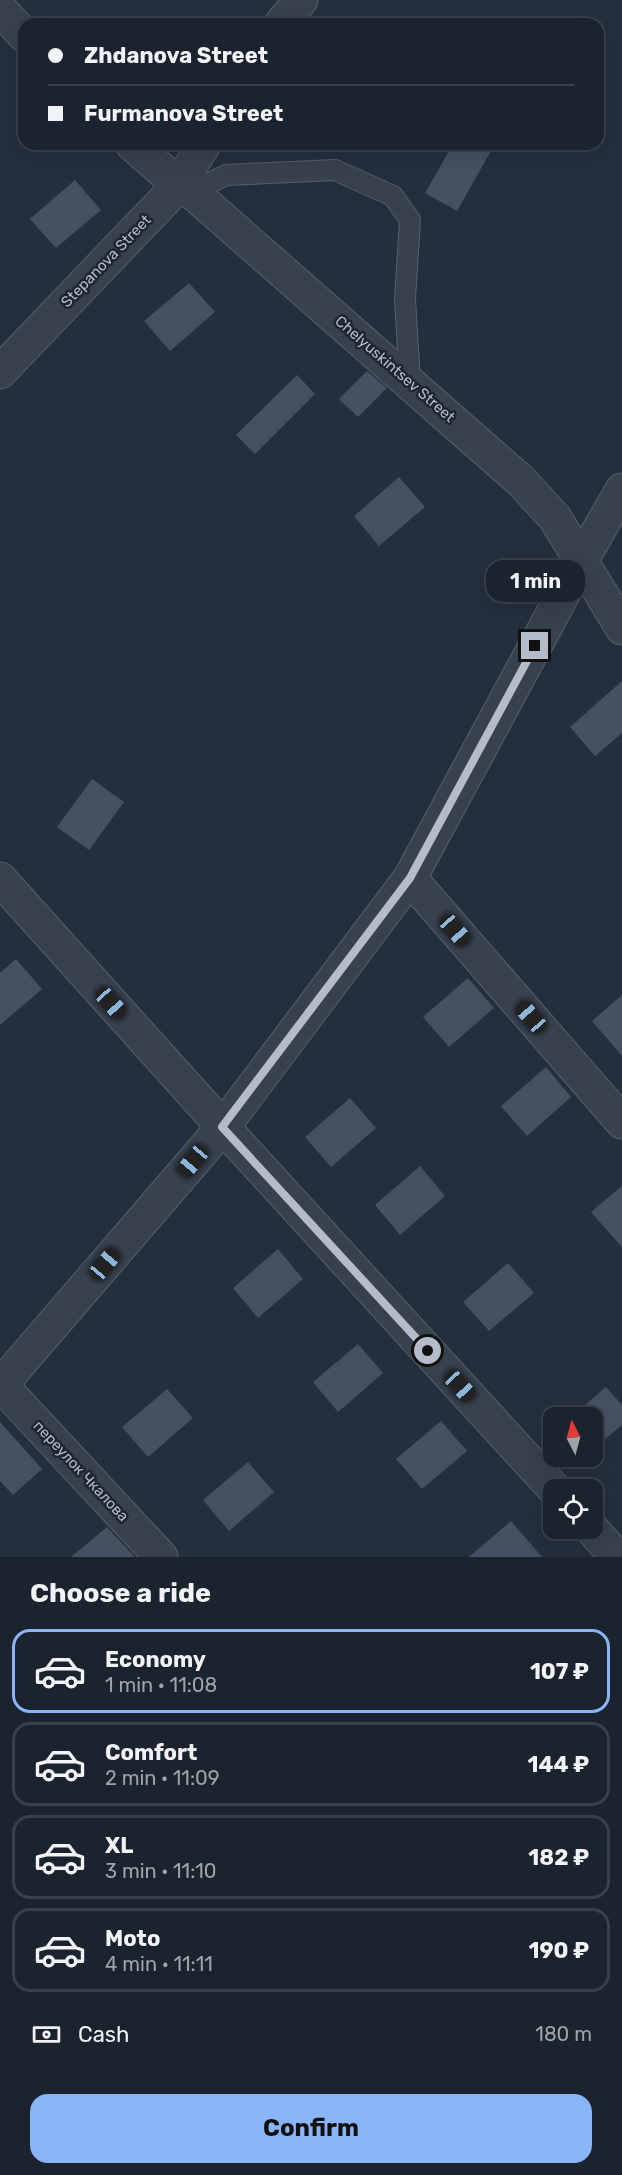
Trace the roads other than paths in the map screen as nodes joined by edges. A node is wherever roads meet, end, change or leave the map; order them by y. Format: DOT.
graph roads {
  1 [pos="301,0"];
  2 [pos="0,9"];
  3 [pos="286,18"];
  4 [pos="18,28"];
  5 [pos="139,150"];
  6 [pos="202,150"];
  7 [pos="186,188"];
  8 [pos="0,372"];
  9 [pos="410,382"];
  10 [pos="622,490"];
  11 [pos="581,561"];
  12 [pos="622,628"];
  13 [pos="410,878"];
  14 [pos="0,879"];
  15 [pos="622,1122"];
  16 [pos="222,1127"];
  17 [pos="1,1386"];
  18 [pos="545,1479"];
  19 [pos="601,1539"];
  20 [pos="161,1557"];
  21 [pos="617,1557"];
  1 -- 3 [label="street"];
  2 -- 4 [label="street"];
  5 -- 7 [label="street, Chelyuskintsev Street"];
  6 -- 7 [label="street, Stepanova Street"];
  7 -- 8 [label="street, Stepanova Street"];
  7 -- 9 [label="street, Chelyuskintsev Street"];
  7 -- 9 [label="lane"];
  9 -- 11 [label="street, Chelyuskintsev Street"];
  10 -- 11 [label="street"];
  11 -- 12 [label="street, Chelyuskintsev Street"];
  11 -- 13 [label="street"];
  13 -- 15 [label="street"];
  13 -- 16 [label="street"];
  14 -- 16 [label="street"];
  16 -- 17 [label="street"];
  16 -- 18 [label="street"];
  17 -- 20 [label="street, переулок Чкалова"];
  19 -- 21 [label="street"];
}
